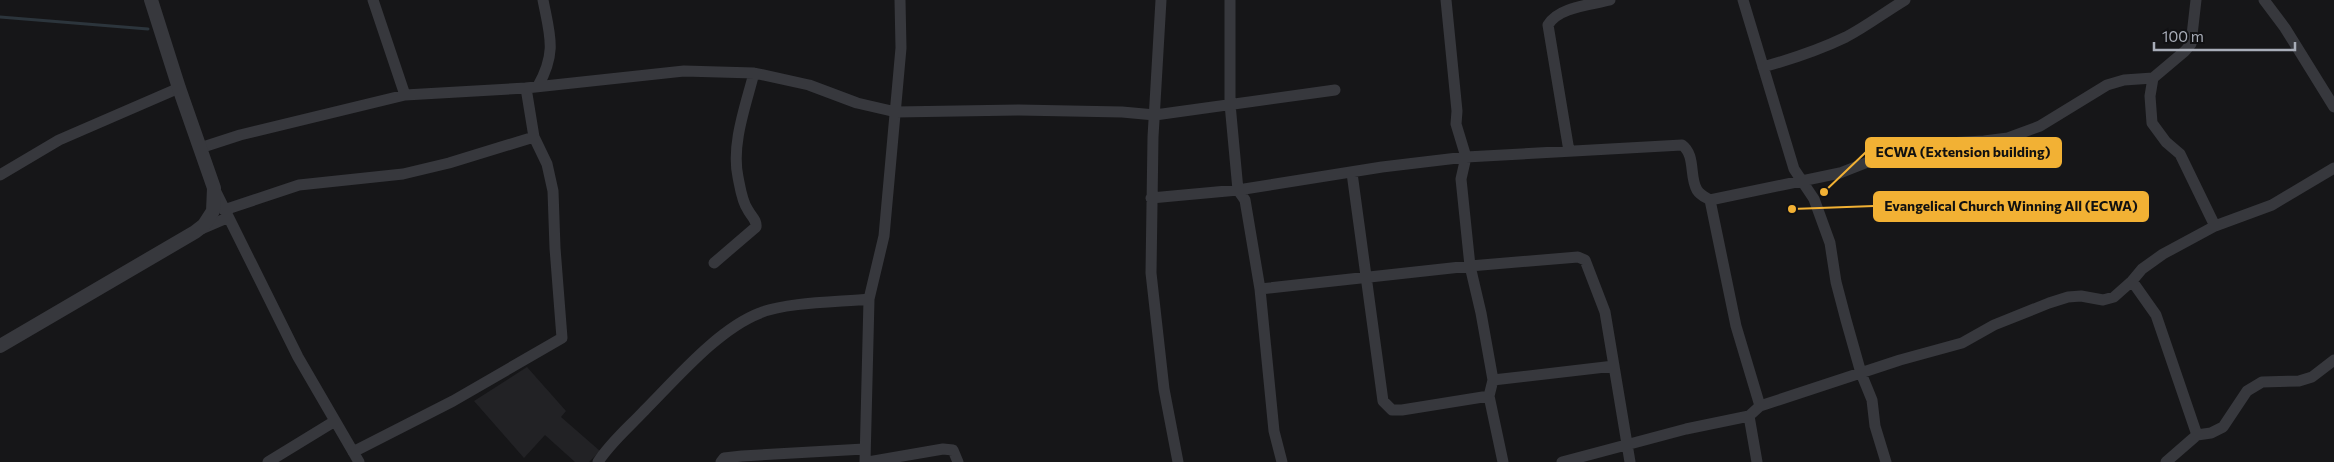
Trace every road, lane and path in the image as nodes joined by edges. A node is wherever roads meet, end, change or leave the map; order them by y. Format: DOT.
graph roads {
  1 [pos="151,0"];
  2 [pos="373,0"];
  3 [pos="543,0"];
  4 [pos="900,0"];
  5 [pos="1161,0"];
  6 [pos="1230,0"];
  7 [pos="1446,0"];
  8 [pos="1610,0"];
  9 [pos="1743,0"];
  10 [pos="1905,0"];
  11 [pos="2196,0"];
  12 [pos="2264,0"];
  13 [pos="1763,66"];
  14 [pos="754,73"];
  15 [pos="2153,78"];
  16 [pos="538,86"];
  17 [pos="179,88"];
  18 [pos="526,88"];
  19 [pos="1335,90"];
  20 [pos="405,95"];
  21 [pos="1230,104"];
  22 [pos="2334,107"];
  23 [pos="896,112"];
  24 [pos="1155,115"];
  25 [pos="534,137"];
  26 [pos="200,148"];
  27 [pos="1569,151"];
  28 [pos="1466,157"];
  29 [pos="2334,168"];
  30 [pos="1352,172"];
  31 [pos="0,174"];
  32 [pos="1804,181"];
  33 [pos="214,188"];
  34 [pos="1238,190"];
  35 [pos="1151,198"];
  36 [pos="1710,200"];
  37 [pos="226,214"];
  38 [pos="2215,226"];
  39 [pos="195,232"];
  40 [pos="714,263"];
  41 [pos="1470,266"];
  42 [pos="1365,277"];
  43 [pos="2132,282"];
  44 [pos="1260,289"];
  45 [pos="869,299"];
  46 [pos="0,346"];
  47 [pos="2334,360"];
  48 [pos="1614,366"];
  49 [pos="1860,373"];
  50 [pos="1493,380"];
  51 [pos="1489,396"];
  52 [pos="1760,406"];
  53 [pos="1749,416"];
  54 [pos="335,421"];
  55 [pos="2197,436"];
  56 [pos="1627,445"];
  57 [pos="864,449"];
  58 [pos="353,452"];
  59 [pos="268,462"];
  60 [pos="359,462"];
  61 [pos="598,462"];
  62 [pos="720,462"];
  63 [pos="867,462"];
  64 [pos="958,462"];
  65 [pos="1178,462"];
  66 [pos="1282,462"];
  67 [pos="1503,462"];
  68 [pos="1562,462"];
  69 [pos="1630,462"];
  70 [pos="1757,462"];
  71 [pos="1886,462"];
  72 [pos="2166,462"];
  1 -- 17 [label="street"];
  2 -- 20 [label="street"];
  3 -- 16 [label="street"];
  4 -- 23 [label="street"];
  5 -- 24 [label="street"];
  6 -- 21 [label="street"];
  7 -- 28 [label="street"];
  8 -- 27 [label="street"];
  9 -- 13 [label="street"];
  10 -- 13 [label="street"];
  11 -- 15 [label="street"];
  12 -- 22 [label="street"];
  13 -- 32 [label="street"];
  14 -- 16 [label="street"];
  14 -- 23 [label="street"];
  14 -- 40 [label="street"];
  15 -- 32 [label="street"];
  15 -- 38 [label="street"];
  16 -- 18 [label="street"];
  17 -- 26 [label="street"];
  17 -- 31 [label="street"];
  18 -- 20 [label="street"];
  18 -- 25 [label="street"];
  19 -- 21 [label="street"];
  20 -- 26 [label="street"];
  21 -- 24 [label="street"];
  21 -- 34 [label="street"];
  23 -- 24 [label="street"];
  23 -- 45 [label="street"];
  24 -- 35 [label="street"];
  25 -- 37 [label="street"];
  25 -- 58 [label="street"];
  26 -- 33 [label="street"];
  27 -- 28 [label="street"];
  27 -- 36 [label="street"];
  28 -- 30 [label="street"];
  28 -- 41 [label="street"];
  29 -- 38 [label="street"];
  30 -- 34 [label="street"];
  30 -- 42 [label="street"];
  32 -- 36 [label="street"];
  32 -- 49 [label="street"];
  33 -- 37 [label="street"];
  33 -- 39 [label="street"];
  34 -- 35 [label="street"];
  34 -- 44 [label="street"];
  35 -- 65 [label="street"];
  36 -- 52 [label="street"];
  37 -- 39 [label="street"];
  37 -- 54 [label="street"];
  38 -- 43 [label="street"];
  39 -- 46 [label="street"];
  41 -- 42 [label="street"];
  41 -- 48 [label="street"];
  41 -- 50 [label="street"];
  42 -- 44 [label="street"];
  42 -- 51 [label="street"];
  43 -- 49 [label="street"];
  43 -- 55 [label="street"];
  44 -- 66 [label="street"];
  45 -- 57 [label="street"];
  45 -- 61 [label="street"];
  47 -- 55 [label="street"];
  48 -- 50 [label="street"];
  48 -- 56 [label="street"];
  49 -- 52 [label="street"];
  49 -- 71 [label="street"];
  50 -- 51 [label="street"];
  51 -- 67 [label="street"];
  52 -- 53 [label="street"];
  53 -- 56 [label="street"];
  53 -- 70 [label="street"];
  54 -- 58 [label="street"];
  54 -- 59 [label="street"];
  55 -- 72 [label="street"];
  56 -- 68 [label="street"];
  56 -- 69 [label="street"];
  57 -- 62 [label="street"];
  57 -- 63 [label="street"];
  58 -- 60 [label="street"];
  63 -- 64 [label="street"];
}
